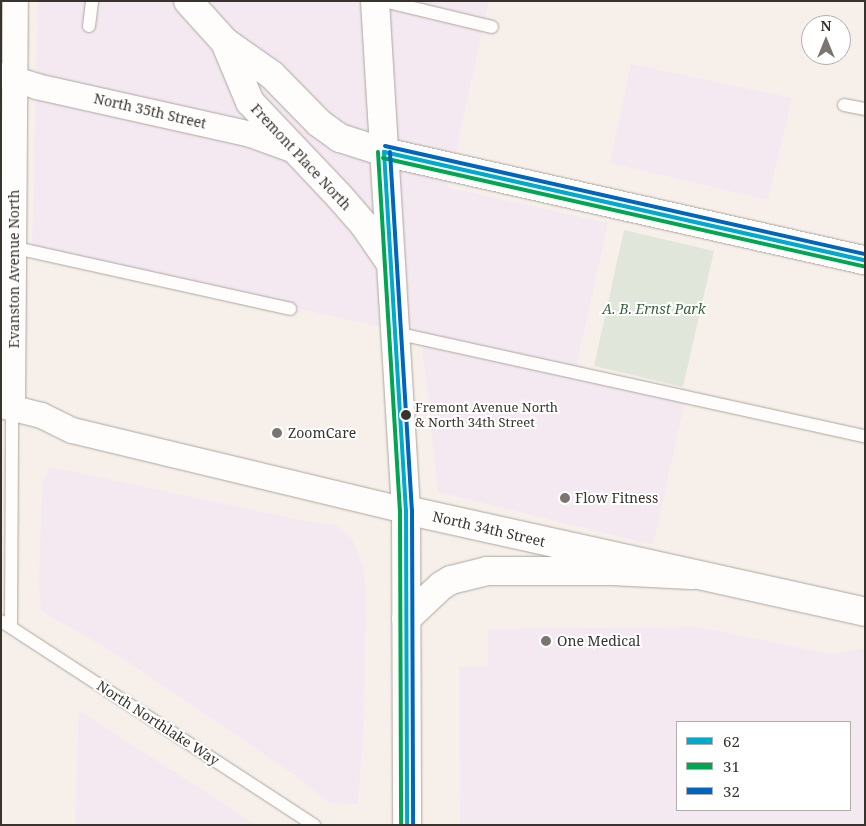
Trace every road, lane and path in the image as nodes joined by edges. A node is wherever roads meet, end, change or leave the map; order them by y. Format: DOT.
graph roads {
  1 [pos="15,1"];
  2 [pos="92,1"];
  3 [pos="375,1"];
  4 [pos="384,1"];
  5 [pos="189,2"];
  6 [pos="89,26"];
  7 [pos="492,27"];
  8 [pos="225,42"];
  9 [pos="8,77"];
  10 [pos="844,105"];
  11 [pos="865,109"];
  12 [pos="297,151"];
  13 [pos="384,152"];
  14 [pos="8,246"];
  15 [pos="865,260"];
  16 [pos="390,264"];
  17 [pos="290,309"];
  18 [pos="395,333"];
  19 [pos="7,406"];
  20 [pos="865,436"];
  21 [pos="406,510"];
  22 [pos="691,576"];
  23 [pos="413,608"];
  24 [pos="865,612"];
  25 [pos="6,624"];
  26 [pos="314,825"];
  27 [pos="407,825"];
  1 -- 9 [label="street, Evanston Avenue North"];
  2 -- 6 [label="lane"];
  3 -- 13 [label="main road"];
  4 -- 7 [label="lane"];
  5 -- 8 [label="main road, Fremont Place North"];
  8 -- 12 [label="main road, Fremont Place North"];
  8 -- 13 [label="main road, Fremont Place North"];
  9 -- 12 [label="street, North 35th Street"];
  9 -- 14 [label="street, Evanston Avenue North"];
  10 -- 11 [label="lane"];
  12 -- 16 [label="main road, Fremont Place North"];
  13 -- 15 [label="main road"];
  13 -- 16 [label="main road"];
  14 -- 17 [label="lane"];
  14 -- 19 [label="street, Evanston Avenue North"];
  16 -- 18 [label="main road"];
  18 -- 20 [label="lane"];
  18 -- 21 [label="main road"];
  19 -- 21 [label="street, North 34th Street"];
  19 -- 25 [label="lane, Evanston Avenue North"];
  21 -- 22 [label="main road, North 34th Street"];
  21 -- 23 [label="main road"];
  22 -- 23 [label="main road"];
  22 -- 24 [label="main road, North 34th Street"];
  23 -- 27 [label="main road"];
  25 -- 26 [label="lane, North Northlake Way"];
}
